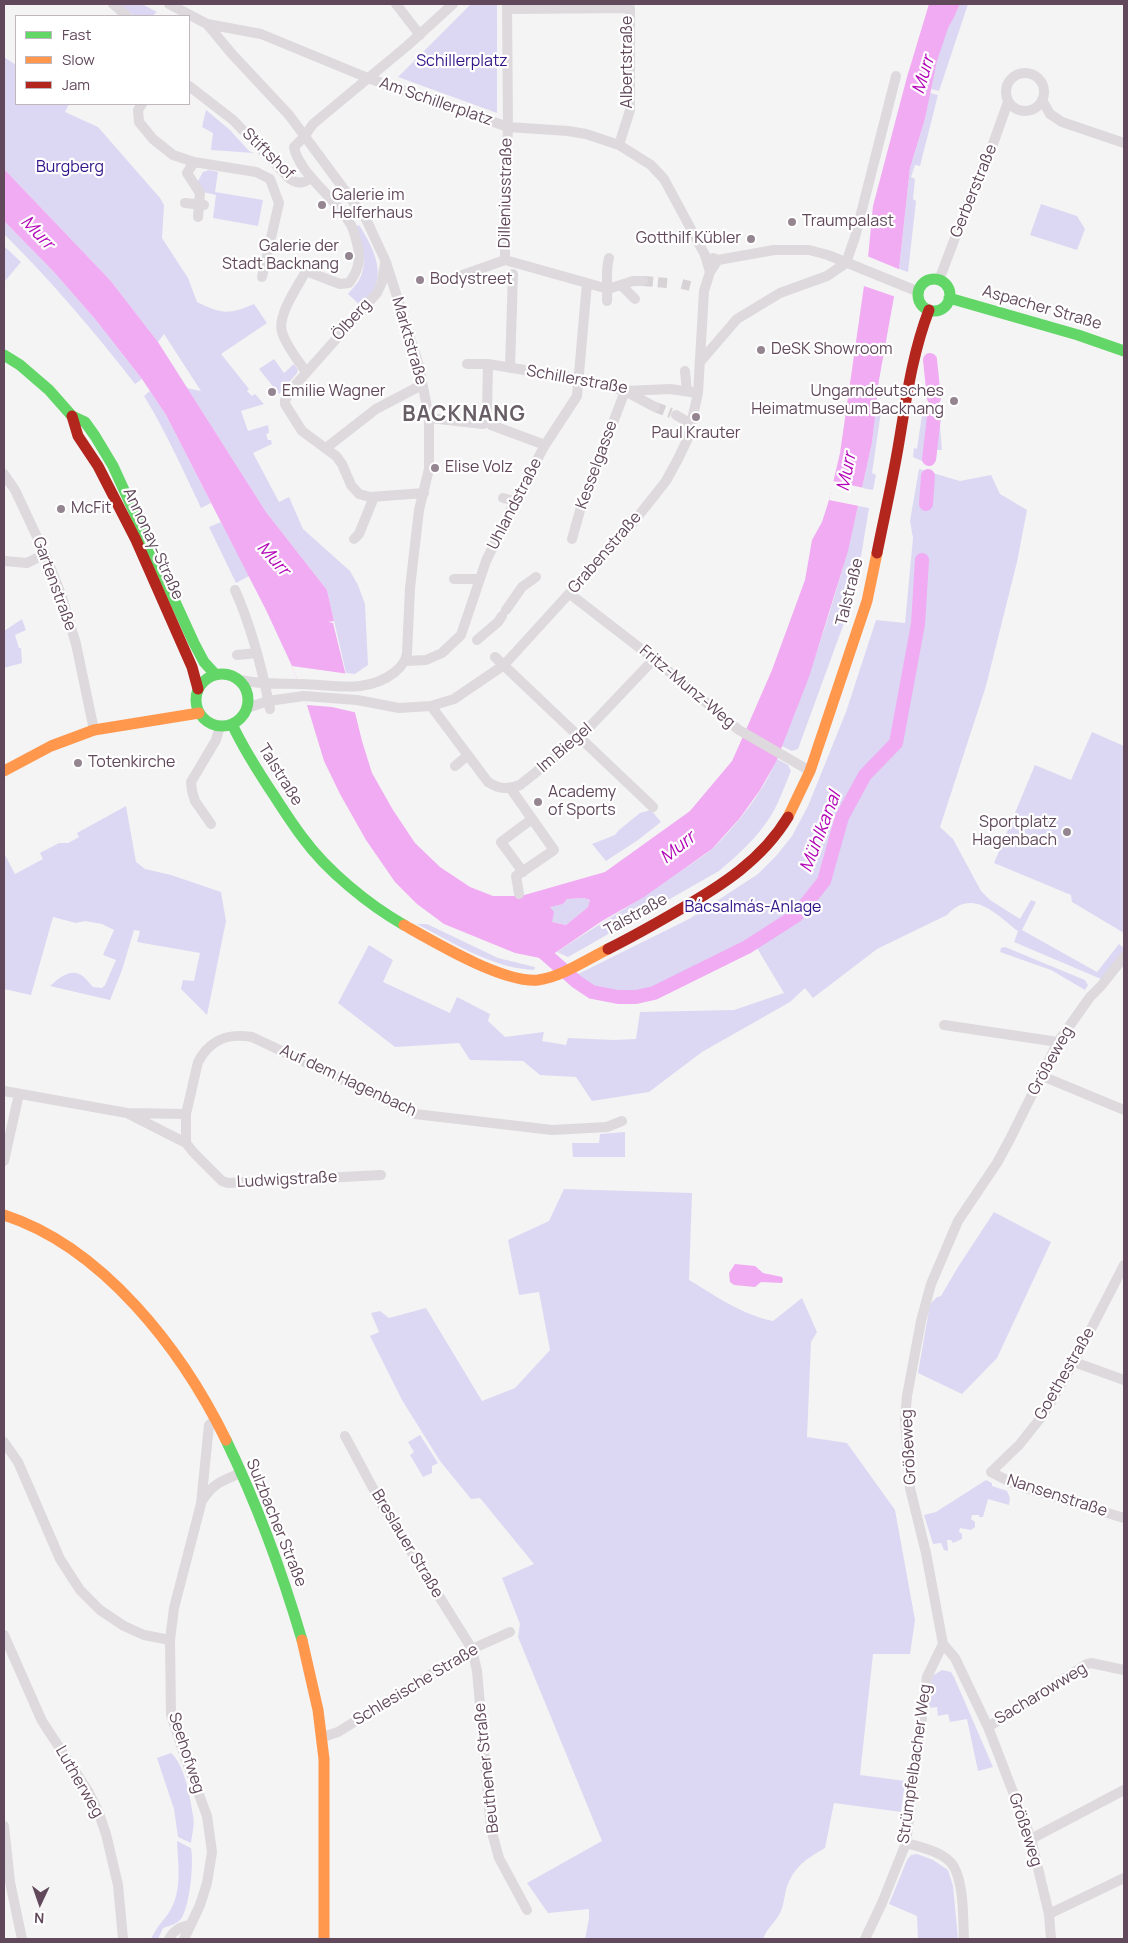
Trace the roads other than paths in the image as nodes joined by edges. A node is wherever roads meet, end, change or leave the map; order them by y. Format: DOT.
graph roads {
  1 [pos="113,4"];
  2 [pos="169,4"];
  3 [pos="396,4"];
  4 [pos="453,4"];
  5 [pos="508,6"];
  6 [pos="126,15"];
  7 [pos="190,15"];
  8 [pos="190,15"];
  9 [pos="207,24"];
  10 [pos="420,35"];
  11 [pos="896,76"];
  12 [pos="368,78"];
  13 [pos="192,87"];
  14 [pos="1042,100"];
  15 [pos="1008,102"];
  16 [pos="141,105"];
  17 [pos="508,126"];
  18 [pos="304,137"];
  19 [pos="1124,143"];
  20 [pos="618,145"];
  21 [pos="194,162"];
  22 [pos="311,177"];
  23 [pos="185,203"];
  24 [pos="202,205"];
  25 [pos="198,217"];
  26 [pos="705,255"];
  27 [pos="609,258"];
  28 [pos="505,260"];
  29 [pos="718,260"];
  30 [pos="386,262"];
  31 [pos="846,263"];
  32 [pos="710,272"];
  33 [pos="513,274"];
  34 [pos="262,277"];
  35 [pos="454,278"];
  36 [pos="939,280"];
  37 [pos="638,281"];
  38 [pos="587,283"];
  39 [pos="621,285"];
  40 [pos="608,289"];
  41 [pos="918,292"];
  42 [pos="633,296"];
  43 [pos="949,298"];
  44 [pos="607,301"];
  45 [pos="929,310"];
  46 [pos="1124,351"];
  47 [pos="4,355"];
  48 [pos="700,362"];
  49 [pos="468,364"];
  50 [pos="488,364"];
  51 [pos="510,368"];
  52 [pos="685,371"];
  53 [pos="306,372"];
  54 [pos="580,379"];
  55 [pos="423,386"];
  56 [pos="624,391"];
  57 [pos="687,391"];
  58 [pos="698,393"];
  59 [pos="655,407"];
  60 [pos="676,415"];
  61 [pos="72,416"];
  62 [pos="429,418"];
  63 [pos="487,424"];
  64 [pos="691,424"];
  65 [pos="545,445"];
  66 [pos="326,448"];
  67 [pos="4,474"];
  68 [pos="424,493"];
  69 [pos="374,497"];
  70 [pos="503,498"];
  71 [pos="515,501"];
  72 [pos="572,539"];
  73 [pos="354,540"];
  74 [pos="45,554"];
  75 [pos="4,561"];
  76 [pos="536,577"];
  77 [pos="454,579"];
  78 [pos="480,579"];
  79 [pos="235,590"];
  80 [pos="570,594"];
  81 [pos="461,635"];
  82 [pos="256,653"];
  83 [pos="237,655"];
  84 [pos="495,657"];
  85 [pos="654,659"];
  86 [pos="405,661"];
  87 [pos="504,665"];
  88 [pos="215,674"];
  89 [pos="240,680"];
  90 [pos="265,685"];
  91 [pos="198,689"];
  92 [pos="269,705"];
  93 [pos="431,706"];
  94 [pos="247,708"];
  95 [pos="199,713"];
  96 [pos="232,724"];
  97 [pos="220,726"];
  98 [pos="94,730"];
  99 [pos="580,738"];
  100 [pos="468,755"];
  101 [pos="455,766"];
  102 [pos="4,771"];
  103 [pos="810,771"];
  104 [pos="511,789"];
  105 [pos="653,807"];
  106 [pos="532,819"];
  107 [pos="211,824"];
  108 [pos="523,872"];
  109 [pos="519,894"];
  110 [pos="1124,957"];
  111 [pos="944,1025"];
  112 [pos="1058,1042"];
  113 [pos="1042,1076"];
  114 [pos="4,1091"];
  115 [pos="19,1094"];
  116 [pos="1124,1110"];
  117 [pos="127,1113"];
  118 [pos="186,1114"];
  119 [pos="622,1121"];
  120 [pos="186,1143"];
  121 [pos="4,1161"];
  122 [pos="381,1175"];
  123 [pos="4,1215"];
  124 [pos="1124,1265"];
  125 [pos="1074,1362"];
  126 [pos="1124,1380"];
  127 [pos="215,1420"];
  128 [pos="345,1436"];
  129 [pos="4,1442"];
  130 [pos="991,1472"];
  131 [pos="241,1473"];
  132 [pos="201,1504"];
  133 [pos="1124,1518"];
  134 [pos="510,1632"];
  135 [pos="4,1635"];
  136 [pos="170,1640"];
  137 [pos="943,1644"];
  138 [pos="472,1649"];
  139 [pos="1124,1670"];
  140 [pos="988,1726"];
  141 [pos="323,1737"];
  142 [pos="1124,1790"];
  143 [pos="4,1826"];
  144 [pos="1032,1839"];
  145 [pos="906,1843"];
  146 [pos="1124,1878"];
  147 [pos="528,1910"];
  148 [pos="1049,1914"];
  149 [pos="190,1925"];
  150 [pos="22,1939"];
  151 [pos="123,1939"];
  152 [pos="168,1939"];
  153 [pos="184,1939"];
  154 [pos="324,1939"];
  155 [pos="865,1939"];
  156 [pos="964,1939"];
  157 [pos="1051,1939"];
  1 -- 6 [label="street"];
  2 -- 8 [label="street"];
  3 -- 10 [label="street"];
  4 -- 10 [label="street, Am Schillerplatz"];
  5 -- 17 [label="street, Am Schillerplatz"];
  5 -- 20 [label="street, Albertstraße"];
  7 -- 9 [label="street"];
  9 -- 12 [label="street"];
  9 -- 18 [label="street, Marktstraße"];
  10 -- 12 [label="street, Am Schillerplatz"];
  11 -- 31 [label="street"];
  12 -- 17 [label="street, Am Schillerplatz"];
  12 -- 18 [label="street"];
  13 -- 22 [label="street, Stiftshof"];
  14 -- 15 [label="street"];
  14 -- 15 [label="street, Gerberstraße"];
  14 -- 19 [label="street"];
  15 -- 36 [label="street, Gerberstraße"];
  16 -- 21 [label="street, Stiftshof"];
  17 -- 20 [label="street"];
  17 -- 28 [label="street, Dilleniusstraße"];
  18 -- 22 [label="street, Stiftshof"];
  18 -- 30 [label="street, Marktstraße"];
  20 -- 26 [label="street"];
  21 -- 24 [label="street"];
  21 -- 34 [label="street, Stiftshof"];
  22 -- 53 [label="street"];
  23 -- 24 [label="street"];
  24 -- 25 [label="street"];
  26 -- 29 [label="street"];
  26 -- 32 [label="street"];
  27 -- 40 [label="street"];
  28 -- 35 [label="street"];
  28 -- 38 [label="street"];
  29 -- 31 [label="street"];
  29 -- 32 [label="street, Grabenstraße"];
  30 -- 53 [label="street, Ölberg"];
  30 -- 55 [label="street, Marktstraße"];
  31 -- 41 [label="street"];
  31 -- 48 [label="street"];
  32 -- 48 [label="street, Grabenstraße"];
  33 -- 51 [label="street"];
  36 -- 41 [label="street"];
  36 -- 43 [label="street"];
  37 -- 39 [label="street"];
  38 -- 40 [label="street"];
  38 -- 54 [label="street, Uhlandstraße"];
  39 -- 40 [label="street"];
  39 -- 42 [label="street"];
  40 -- 44 [label="street"];
  41 -- 45 [label="street"];
  43 -- 45 [label="street"];
  43 -- 46 [label="street, Aspacher Straße"];
  45 -- 103 [label="street, Talstraße"];
  47 -- 61 [label="street, Annonay-Straße"];
  48 -- 58 [label="street, Grabenstraße"];
  49 -- 50 [label="street, Schillerstraße"];
  50 -- 51 [label="street, Schillerstraße"];
  50 -- 63 [label="street"];
  51 -- 54 [label="street, Schillerstraße"];
  52 -- 57 [label="street"];
  53 -- 66 [label="street, Ölberg"];
  54 -- 56 [label="street, Schillerstraße"];
  54 -- 65 [label="street, Uhlandstraße"];
  55 -- 62 [label="street, Marktstraße"];
  55 -- 66 [label="street"];
  56 -- 57 [label="street, Schillerstraße"];
  56 -- 59 [label="street"];
  56 -- 72 [label="street, Kesselgasse"];
  57 -- 58 [label="street, Schillerstraße"];
  58 -- 64 [label="street, Grabenstraße"];
  60 -- 64 [label="street"];
  61 -- 88 [label="street, Annonay-Straße"];
  61 -- 91 [label="street, Annonay-Straße"];
  62 -- 63 [label="street"];
  62 -- 68 [label="street, Marktstraße"];
  63 -- 65 [label="street"];
  64 -- 80 [label="street, Grabenstraße"];
  65 -- 71 [label="street, Uhlandstraße"];
  66 -- 69 [label="street, Ölberg"];
  67 -- 74 [label="street, Gartenstraße"];
  68 -- 69 [label="street"];
  68 -- 86 [label="street, Marktstraße"];
  69 -- 73 [label="street"];
  70 -- 71 [label="street"];
  71 -- 78 [label="street, Uhlandstraße"];
  74 -- 75 [label="street"];
  74 -- 98 [label="street, Gartenstraße"];
  76 -- 81 [label="street"];
  77 -- 78 [label="street"];
  78 -- 81 [label="street, Uhlandstraße"];
  79 -- 82 [label="street"];
  80 -- 85 [label="street, Fritz-Munz-Weg"];
  80 -- 87 [label="street, Grabenstraße"];
  81 -- 86 [label="street, Uhlandstraße"];
  82 -- 83 [label="street"];
  82 -- 90 [label="street"];
  84 -- 87 [label="street"];
  85 -- 99 [label="street, Im Biegel"];
  85 -- 103 [label="street, Fritz-Munz-Weg"];
  86 -- 90 [label="street"];
  87 -- 93 [label="street, Grabenstraße"];
  87 -- 99 [label="street"];
  88 -- 89 [label="street"];
  88 -- 91 [label="street"];
  89 -- 90 [label="street"];
  89 -- 94 [label="street"];
  90 -- 92 [label="street"];
  91 -- 95 [label="street"];
  92 -- 93 [label="street, Grabenstraße"];
  92 -- 94 [label="street"];
  93 -- 100 [label="street"];
  94 -- 96 [label="street"];
  95 -- 97 [label="street"];
  95 -- 98 [label="street"];
  96 -- 97 [label="street"];
  96 -- 103 [label="street, Talstraße"];
  97 -- 107 [label="street"];
  98 -- 102 [label="street"];
  99 -- 104 [label="street, Im Biegel"];
  99 -- 105 [label="street"];
  100 -- 101 [label="street"];
  100 -- 104 [label="street"];
  104 -- 106 [label="street"];
  106 -- 108 [label="street"];
  106 -- 108 [label="street"];
  108 -- 109 [label="street"];
  110 -- 112 [label="street, Größeweg"];
  111 -- 112 [label="street"];
  112 -- 113 [label="street, Größeweg"];
  113 -- 116 [label="street"];
  113 -- 137 [label="street, Größeweg"];
  114 -- 115 [label="street, Ludwigstraße"];
  115 -- 117 [label="street, Ludwigstraße"];
  115 -- 121 [label="street"];
  117 -- 118 [label="street, Ludwigstraße"];
  117 -- 120 [label="street, Ludwigstraße"];
  118 -- 119 [label="street, Auf dem Hagenbach"];
  118 -- 120 [label="street, Auf dem Hagenbach"];
  120 -- 122 [label="street, Ludwigstraße"];
  123 -- 127 [label="street, Sulzbacher Straße"];
  124 -- 125 [label="street, Goethestraße"];
  125 -- 126 [label="street"];
  125 -- 130 [label="street, Goethestraße"];
  127 -- 131 [label="street, Sulzbacher Straße"];
  127 -- 132 [label="street, Seehofweg"];
  128 -- 138 [label="street, Breslauer Straße"];
  129 -- 136 [label="street"];
  130 -- 133 [label="street, Nansenstraße"];
  131 -- 132 [label="street, Seehofweg"];
  131 -- 141 [label="street, Sulzbacher Straße"];
  132 -- 136 [label="street, Seehofweg"];
  134 -- 138 [label="street, Schlesische Straße"];
  135 -- 151 [label="street, Lutherweg"];
  136 -- 149 [label="street, Seehofweg"];
  137 -- 140 [label="street, Größeweg"];
  137 -- 145 [label="street, Strümpfelbacher Weg"];
  138 -- 141 [label="street, Schlesische Straße"];
  138 -- 147 [label="street, Beuthener Straße"];
  139 -- 140 [label="street, Sacharowweg"];
  140 -- 144 [label="street, Größeweg"];
  141 -- 154 [label="street, Sulzbacher Straße"];
  142 -- 144 [label="street"];
  143 -- 150 [label="street"];
  144 -- 148 [label="street, Größeweg"];
  145 -- 155 [label="street, Strümpfelbacher Weg"];
  145 -- 156 [label="street"];
  146 -- 148 [label="street"];
  148 -- 157 [label="street, Größeweg"];
  149 -- 152 [label="street"];
  149 -- 153 [label="street, Seehofweg"];
}
